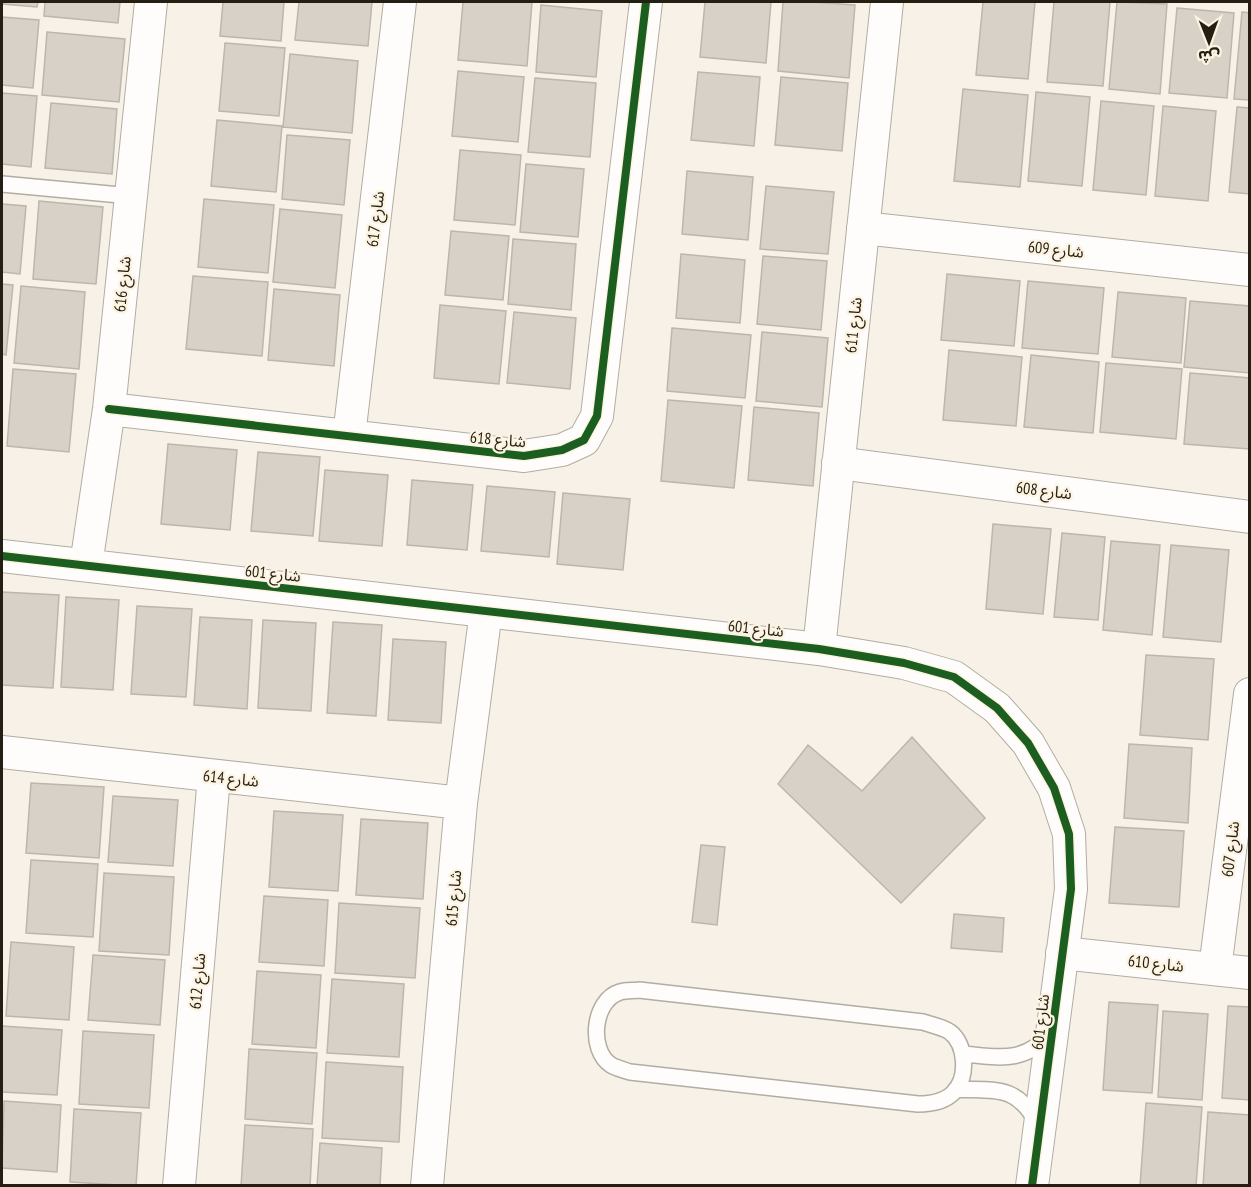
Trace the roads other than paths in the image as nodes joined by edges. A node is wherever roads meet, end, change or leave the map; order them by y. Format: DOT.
graph roads {
  1 [pos="151,2"];
  2 [pos="400,2"];
  3 [pos="646,2"];
  4 [pos="887,2"];
  5 [pos="2,184"];
  6 [pos="131,196"];
  7 [pos="863,228"];
  8 [pos="1250,270"];
  9 [pos="109,409"];
  10 [pos="349,436"];
  11 [pos="838,463"];
  12 [pos="1250,517"];
  13 [pos="2,556"];
  14 [pos="86,565"];
  15 [pos="486,611"];
  16 [pos="819,649"];
  17 [pos="1250,694"];
  18 [pos="2,752"];
  19 [pos="214,776"];
  20 [pos="461,803"];
  21 [pos="1062,953"];
  22 [pos="1215,969"];
  23 [pos="1250,973"];
  24 [pos="1052,1030"];
  25 [pos="963,1054"];
  26 [pos="956,1089"];
  27 [pos="1039,1127"];
  28 [pos="179,1185"];
  29 [pos="428,1185"];
  30 [pos="1032,1185"];
  1 -- 6 [label="street, شارع 616"];
  2 -- 10 [label="street, شارع 617"];
  3 -- 10 [label="street, شارع 618"];
  4 -- 7 [label="street, شارع 611"];
  5 -- 6 [label="lane"];
  6 -- 9 [label="street, شارع 616"];
  7 -- 8 [label="street, شارع 609"];
  7 -- 11 [label="street, شارع 611"];
  9 -- 10 [label="street, شارع 618"];
  9 -- 14 [label="street, شارع 616"];
  11 -- 12 [label="street, شارع 608"];
  11 -- 16 [label="street, شارع 611"];
  13 -- 14 [label="street, شارع 601"];
  14 -- 15 [label="street, شارع 601"];
  15 -- 16 [label="street, شارع 601"];
  15 -- 20 [label="street, شارع 615"];
  16 -- 21 [label="street, شارع 601"];
  17 -- 22 [label="street, شارع 607"];
  18 -- 19 [label="street, شارع 614"];
  19 -- 20 [label="street, شارع 614"];
  19 -- 28 [label="street, شارع 612"];
  20 -- 29 [label="street, شارع 615"];
  21 -- 22 [label="street, شارع 610"];
  21 -- 24 [label="street, شارع 601"];
  22 -- 23 [label="street, شارع 610"];
  24 -- 25 [label="lane"];
  24 -- 27 [label="street, شارع 601"];
  25 -- 26 [label="lane"];
  25 -- 26 [label="lane"];
  26 -- 27 [label="lane"];
  27 -- 30 [label="street, شارع 601"];
}
